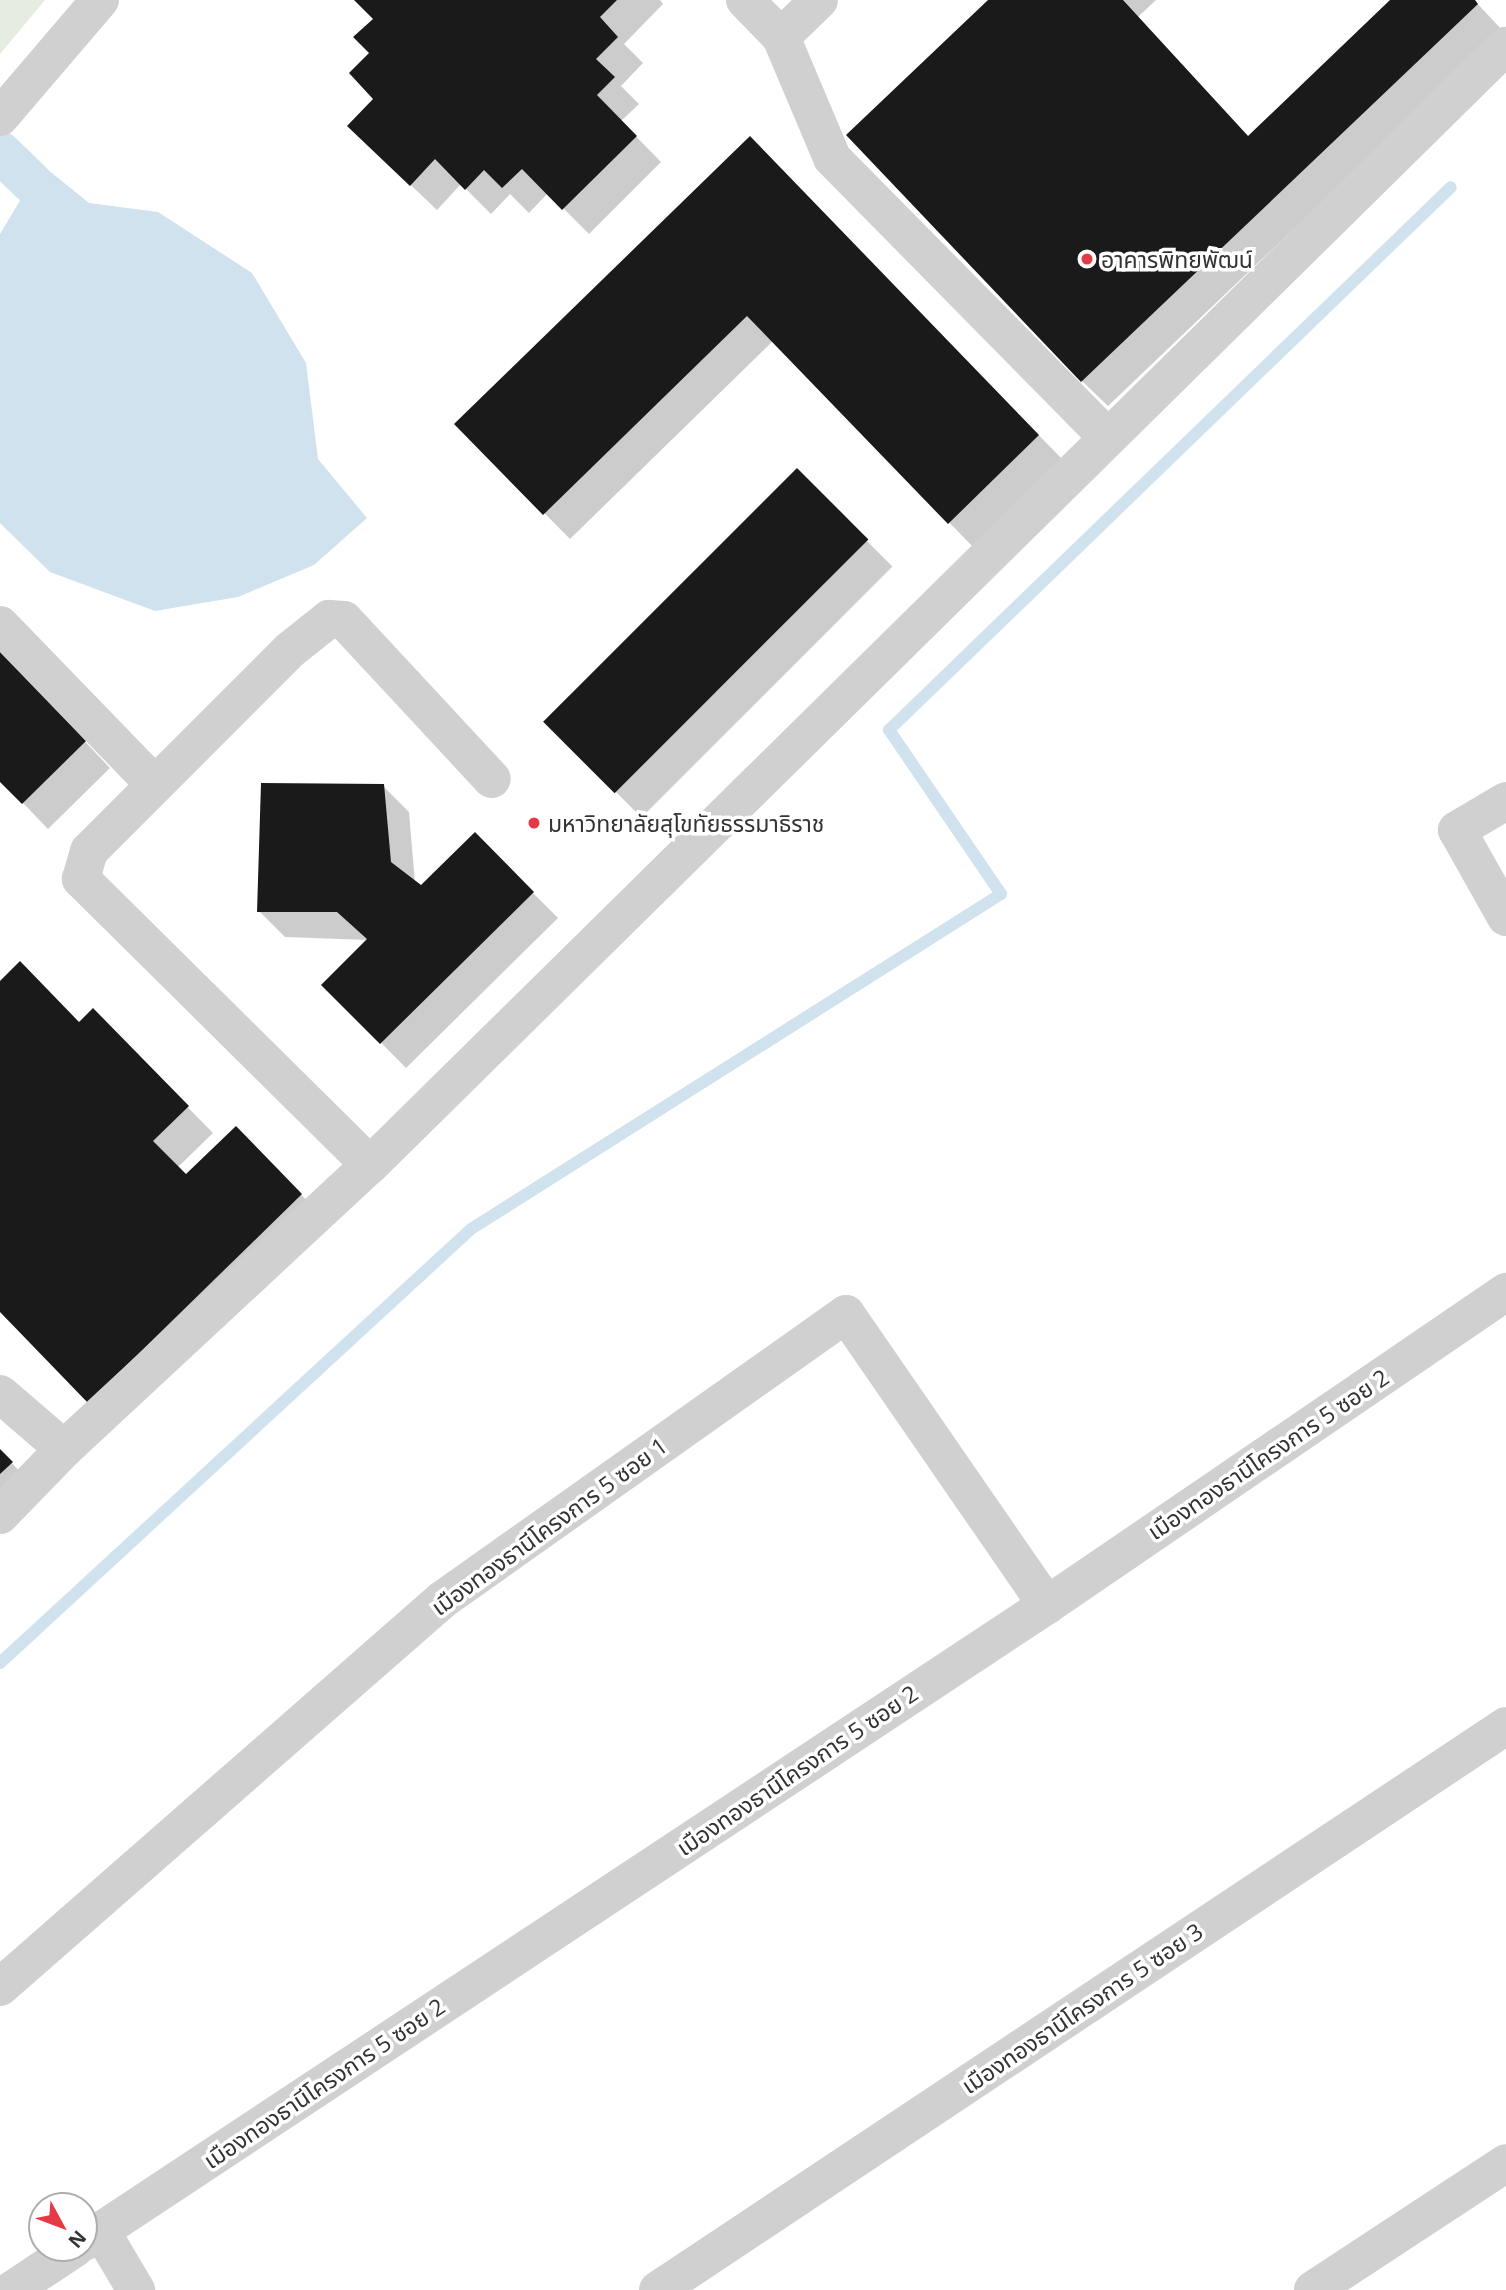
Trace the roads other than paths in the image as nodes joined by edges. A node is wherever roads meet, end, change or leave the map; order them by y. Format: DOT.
graph roads {
  1 [pos="100,0"];
  2 [pos="745,0"];
  3 [pos="819,0"];
  4 [pos="781,37"];
  5 [pos="1506,46"];
  6 [pos="11,105"];
  7 [pos="1107,437"];
  8 [pos="0,625"];
  9 [pos="492,779"];
  10 [pos="153,783"];
  11 [pos="1506,801"];
  12 [pos="1506,917"];
  13 [pos="370,1165"];
  14 [pos="1506,1292"];
  15 [pos="0,1394"];
  16 [pos="64,1449"];
  17 [pos="0,1515"];
  18 [pos="1047,1605"];
  19 [pos="1506,1726"];
  20 [pos="0,1987"];
  21 [pos="1506,2163"];
  22 [pos="98,2233"];
  23 [pos="98,2251"];
  24 [pos="49,2262"];
  25 [pos="12,2283"];
  26 [pos="136,2290"];
  27 [pos="658,2290"];
  28 [pos="1313,2290"];
  1 -- 6 [label="street"];
  2 -- 4 [label="street"];
  3 -- 4 [label="street"];
  4 -- 7 [label="street"];
  5 -- 7 [label="street"];
  7 -- 13 [label="street"];
  8 -- 10 [label="street"];
  9 -- 10 [label="street"];
  10 -- 13 [label="street"];
  11 -- 12 [label="street"];
  13 -- 16 [label="street"];
  14 -- 18 [label="street, เมืองทองธานีโครงการ 5 ซอย 2"];
  15 -- 16 [label="street"];
  16 -- 17 [label="street"];
  18 -- 20 [label="street, เมืองทองธานีโครงการ 5 ซอย 1"];
  18 -- 22 [label="street, เมืองทองธานีโครงการ 5 ซอย 2"];
  19 -- 27 [label="street, เมืองทองธานีโครงการ 5 ซอย 3"];
  21 -- 28 [label="street"];
  23 -- 26 [label="street"];
  24 -- 25 [label="street, เมืองทองธานีโครงการ 5 ซอย 2"];
}
